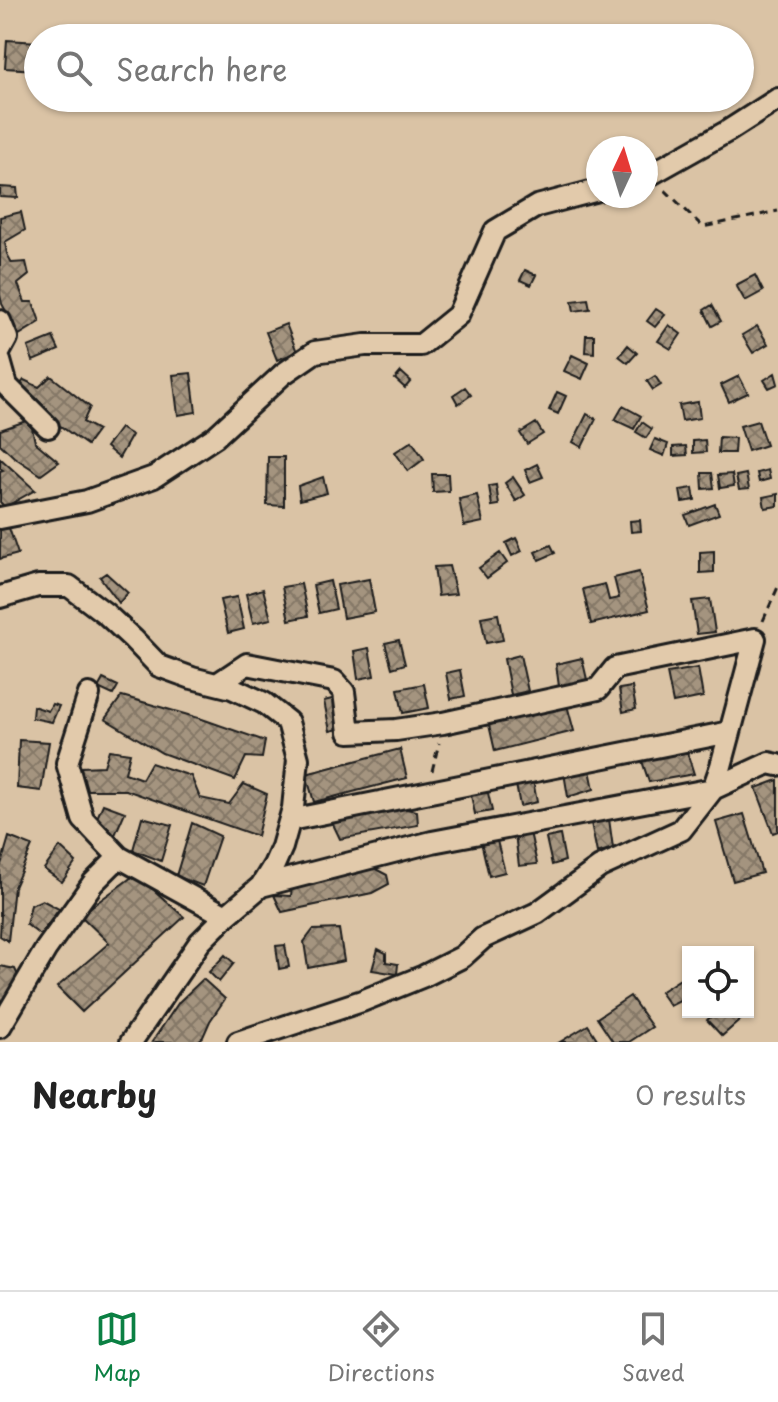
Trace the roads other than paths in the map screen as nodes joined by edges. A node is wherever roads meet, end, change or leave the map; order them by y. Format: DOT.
graph roads {
  1 [pos="778,99"];
  2 [pos="658,171"];
  3 [pos="586,193"];
  4 [pos="0,321"];
  5 [pos="0,351"];
  6 [pos="0,361"];
  7 [pos="48,427"];
  8 [pos="0,518"];
  9 [pos="0,597"];
  10 [pos="217,684"];
  11 [pos="89,694"];
  12 [pos="730,732"];
  13 [pos="778,765"];
  14 [pos="713,789"];
  15 [pos="290,820"];
  16 [pos="119,857"];
  17 [pos="261,886"];
  18 [pos="226,916"];
  19 [pos="0,1027"];
  20 [pos="131,1042"];
  21 [pos="238,1042"];
  1 -- 2 [label="street"];
  3 -- 8 [label="street"];
  4 -- 5 [label="street"];
  6 -- 7 [label="street"];
  9 -- 10 [label="street"];
  10 -- 12 [label="street"];
  10 -- 15 [label="street"];
  11 -- 16 [label="street"];
  12 -- 14 [label="street"];
  12 -- 15 [label="street"];
  13 -- 14 [label="street"];
  14 -- 17 [label="street"];
  14 -- 21 [label="street"];
  15 -- 17 [label="street"];
  16 -- 18 [label="street"];
  16 -- 19 [label="street"];
  17 -- 18 [label="street"];
  18 -- 20 [label="street"];
}
